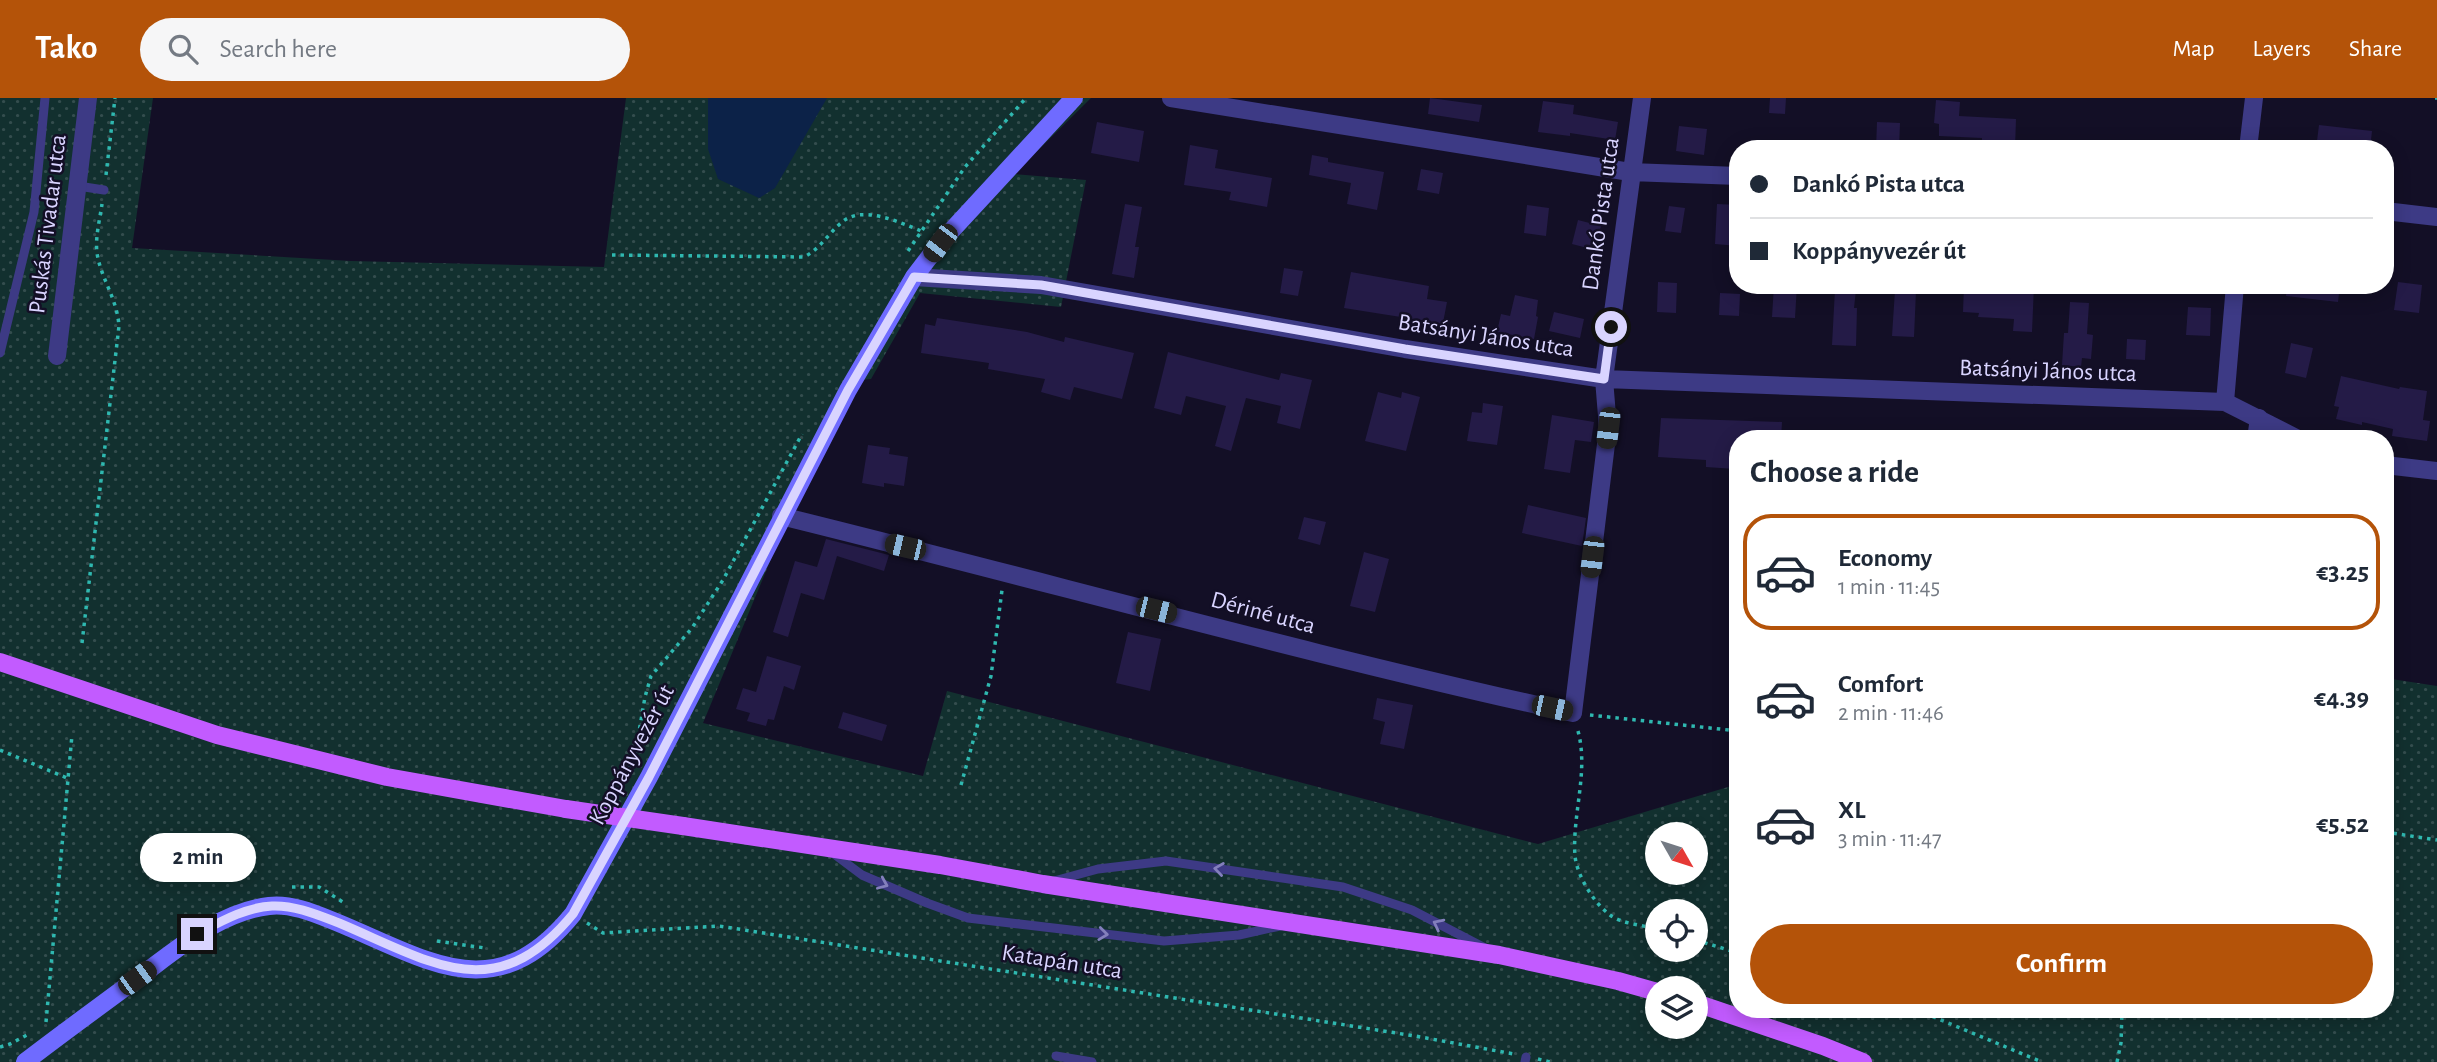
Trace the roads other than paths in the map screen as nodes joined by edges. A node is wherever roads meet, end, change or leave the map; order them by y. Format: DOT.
graph roads {
  1 [pos="45,98"];
  2 [pos="88,98"];
  3 [pos="1074,98"];
  4 [pos="1171,98"];
  5 [pos="1642,98"];
  6 [pos="2254,98"];
  7 [pos="2249,140"];
  8 [pos="1630,172"];
  9 [pos="1729,176"];
  10 [pos="78,186"];
  11 [pos="104,190"];
  12 [pos="2394,212"];
  13 [pos="2437,217"];
  14 [pos="914,277"];
  15 [pos="2234,294"];
  16 [pos="0,353"];
  17 [pos="57,356"];
  18 [pos="1604,379"];
  19 [pos="2225,402"];
  20 [pos="2259,418"];
  21 [pos="2257,430"];
  22 [pos="2281,430"];
  23 [pos="2394,467"];
  24 [pos="2437,471"];
  25 [pos="781,516"];
  26 [pos="0,663"];
  27 [pos="1573,713"];
  28 [pos="826,848"];
  29 [pos="1043,884"];
  30 [pos="1295,922"];
  31 [pos="1499,955"];
  32 [pos="1645,989"];
  33 [pos="1708,1007"];
  34 [pos="1729,1014"];
  35 [pos="1740,1018"];
  36 [pos="1056,1056"];
  37 [pos="25,1062"];
  38 [pos="1092,1062"];
  39 [pos="1863,1062"];
  1 -- 16 [label="lane"];
  2 -- 10 [label="street, Puskás Tivadar utca"];
  3 -- 14 [label="street, Koppányvezér út"];
  4 -- 8 [label="street"];
  5 -- 8 [label="street, Dankó Pista utca"];
  6 -- 7 [label="street"];
  8 -- 9 [label="street"];
  8 -- 18 [label="street, Dankó Pista utca"];
  10 -- 11 [label="lane"];
  10 -- 17 [label="street, Puskás Tivadar utca"];
  12 -- 13 [label="street"];
  14 -- 18 [label="street, Batsányi János utca"];
  14 -- 25 [label="street, Koppányvezér út"];
  15 -- 19 [label="street"];
  18 -- 19 [label="street, Batsányi János utca"];
  18 -- 27 [label="street, Dankó Pista utca"];
  19 -- 20 [label="street, Batsányi János utca"];
  20 -- 21 [label="street"];
  20 -- 22 [label="street, Batsányi János utca"];
  23 -- 24 [label="street"];
  25 -- 27 [label="street, Dériné utca"];
  25 -- 37 [label="street, Koppányvezér út"];
  26 -- 28 [label="main road, bridge"];
  28 -- 29 [label="main road"];
  28 -- 30 [label="lane, one-way"];
  29 -- 30 [label="main road"];
  31 -- 29 [label="lane, one-way"];
  30 -- 31 [label="main road"];
  31 -- 32 [label="main road"];
  33 -- 34 [label="main road"];
  35 -- 39 [label="main road"];
  36 -- 38 [label="lane"];
}
